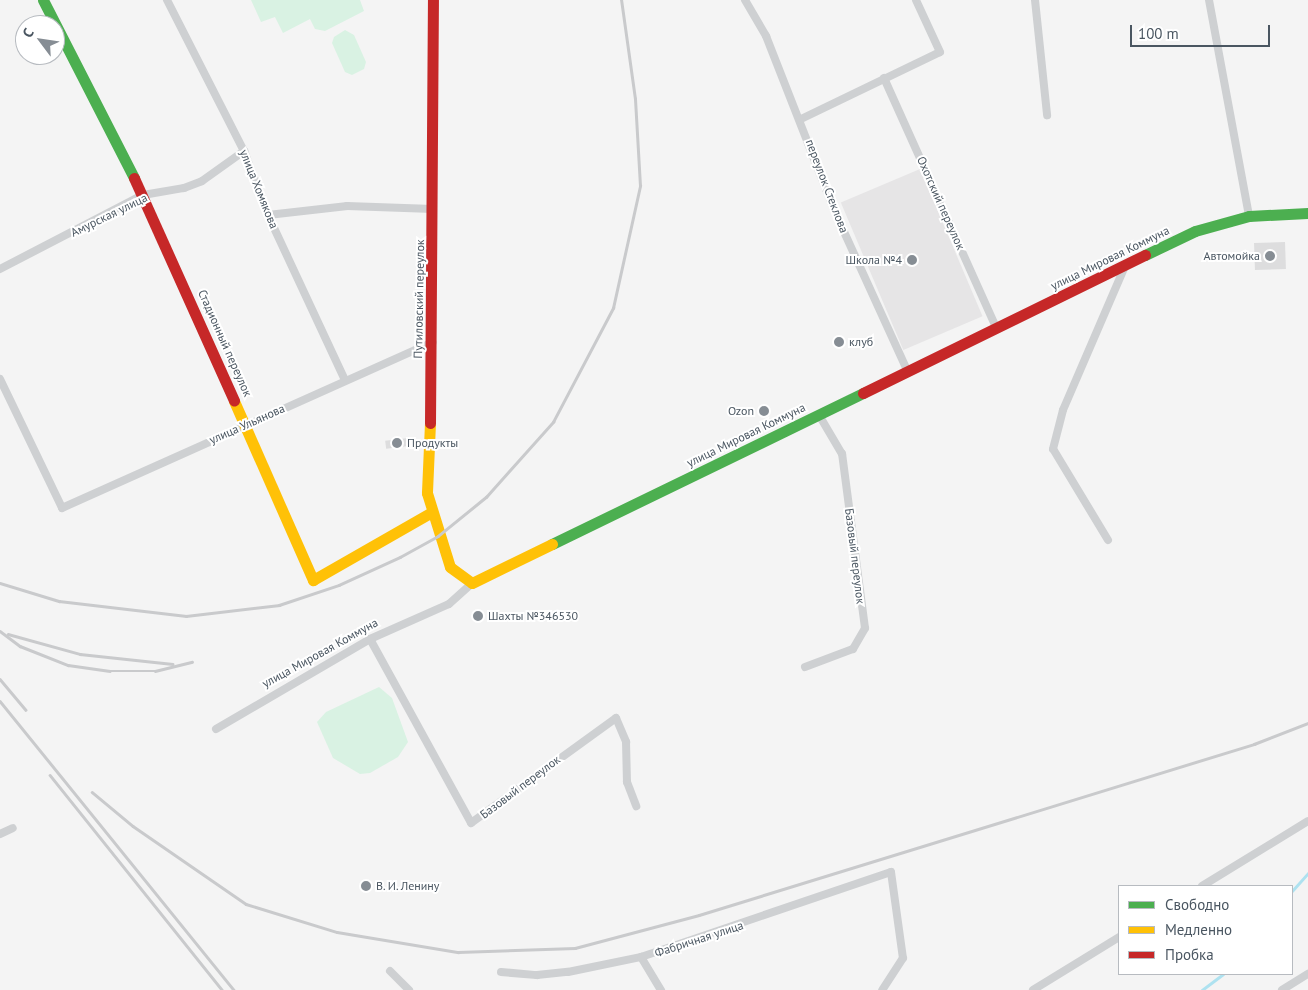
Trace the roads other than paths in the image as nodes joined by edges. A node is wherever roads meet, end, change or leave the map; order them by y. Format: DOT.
graph roads {
  1 [pos="43,0"];
  2 [pos="167,0"];
  3 [pos="433,0"];
  4 [pos="745,0"];
  5 [pos="916,0"];
  6 [pos="1035,0"];
  7 [pos="1209,0"];
  8 [pos="884,78"];
  9 [pos="1047,115"];
  10 [pos="802,119"];
  11 [pos="244,151"];
  12 [pos="143,195"];
  13 [pos="433,209"];
  14 [pos="1308,213"];
  15 [pos="268,215"];
  16 [pos="1249,216"];
  17 [pos="1125,266"];
  18 [pos="0,269"];
  19 [pos="997,329"];
  20 [pos="433,342"];
  21 [pos="908,372"];
  22 [pos="0,379"];
  23 [pos="345,380"];
  24 [pos="819,415"];
  25 [pos="247,424"];
  26 [pos="430,513"];
  27 [pos="1108,540"];
  28 [pos="472,584"];
  29 [pos="370,639"];
  30 [pos="805,667"];
  31 [pos="216,729"];
  32 [pos="636,806"];
  33 [pos="1308,821"];
  34 [pos="13,828"];
  35 [pos="0,834"];
  36 [pos="1204,885"];
  37 [pos="1118,938"];
  38 [pos="641,957"];
  39 [pos="390,971"];
  40 [pos="501,972"];
  41 [pos="1308,974"];
  42 [pos="881,989"];
  43 [pos="409,990"];
  44 [pos="661,990"];
  45 [pos="1033,990"];
  46 [pos="1282,990"];
  1 -- 12 [label="main road, Стадионный переулок"];
  2 -- 11 [label="street, улица Хомякова"];
  3 -- 13 [label="main road, Путиловский переулок"];
  4 -- 10 [label="street, переулок Стеклова"];
  5 -- 8 [label="street"];
  6 -- 9 [label="street"];
  7 -- 16 [label="street"];
  8 -- 10 [label="street"];
  8 -- 19 [label="street, Охотский переулок"];
  10 -- 21 [label="street, переулок Стеклова"];
  11 -- 12 [label="street, Амурская улица"];
  11 -- 15 [label="street, улица Хомякова"];
  12 -- 18 [label="street, Амурская улица"];
  12 -- 25 [label="main road, Стадионный переулок"];
  13 -- 15 [label="street"];
  13 -- 20 [label="main road, Путиловский переулок"];
  14 -- 16 [label="main road, улица Мировая Коммуна"];
  15 -- 23 [label="street, улица Хомякова"];
  16 -- 17 [label="main road, улица Мировая Коммуна"];
  17 -- 19 [label="main road, улица Мировая Коммуна"];
  17 -- 27 [label="street"];
  19 -- 21 [label="main road, улица Мировая Коммуна"];
  20 -- 23 [label="street, улица Ульянова"];
  20 -- 26 [label="main road, Путиловский переулок"];
  21 -- 24 [label="main road, улица Мировая Коммуна"];
  22 -- 25 [label="street, улица Ульянова"];
  23 -- 25 [label="street, улица Ульянова"];
  24 -- 28 [label="main road, улица Мировая Коммуна"];
  24 -- 30 [label="street, Базовый переулок"];
  25 -- 26 [label="main road, Стадионный переулок"];
  26 -- 28 [label="main road, Путиловский переулок"];
  28 -- 29 [label="street, улица Мировая Коммуна"];
  29 -- 31 [label="street, улица Мировая Коммуна"];
  29 -- 32 [label="street, Базовый переулок"];
  33 -- 36 [label="street"];
  34 -- 35 [label="street"];
  37 -- 45 [label="street"];
  38 -- 40 [label="street, Фабричная улица"];
  38 -- 42 [label="street, Фабричная улица"];
  38 -- 44 [label="street"];
  39 -- 43 [label="street"];
  41 -- 46 [label="street"];
}
